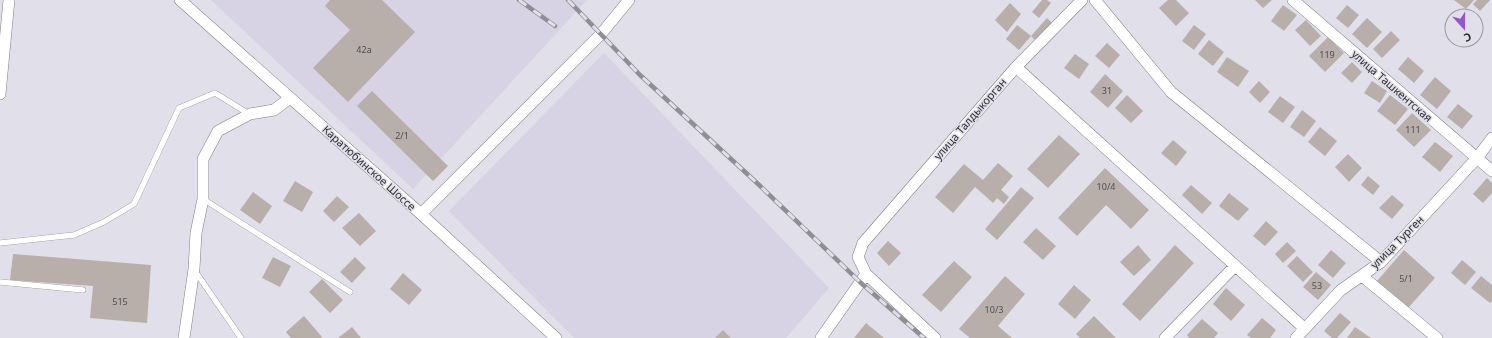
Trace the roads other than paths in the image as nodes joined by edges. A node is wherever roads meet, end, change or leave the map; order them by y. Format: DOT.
graph roads {
  1 [pos="9,0"];
  2 [pos="180,0"];
  3 [pos="629,0"];
  4 [pos="1082,0"];
  5 [pos="1095,0"];
  6 [pos="1293,0"];
  7 [pos="1016,67"];
  8 [pos="0,94"];
  9 [pos="290,98"];
  10 [pos="250,114"];
  11 [pos="1492,138"];
  12 [pos="1477,158"];
  13 [pos="1492,171"];
  14 [pos="203,199"];
  15 [pos="421,214"];
  16 [pos="0,243"];
  17 [pos="1381,262"];
  18 [pos="1234,266"];
  19 [pos="194,269"];
  20 [pos="866,274"];
  21 [pos="1362,276"];
  22 [pos="0,282"];
  23 [pos="83,290"];
  24 [pos="350,292"];
  25 [pos="1304,328"];
  26 [pos="184,338"];
  27 [pos="241,338"];
  28 [pos="556,338"];
  29 [pos="821,338"];
  30 [pos="935,338"];
  31 [pos="1165,338"];
  32 [pos="1296,338"];
  33 [pos="1437,338"];
  1 -- 8 [label="street"];
  2 -- 9 [label="street, Каратюбинское Шоссе"];
  3 -- 15 [label="street"];
  4 -- 7 [label="street, улица Талдыкорган"];
  5 -- 17 [label="street"];
  6 -- 12 [label="street, улица Ташкентская"];
  7 -- 18 [label="street"];
  7 -- 20 [label="street, улица Талдыкорган"];
  9 -- 10 [label="street"];
  9 -- 15 [label="street, Каратюбинское Шоссе"];
  10 -- 14 [label="street"];
  10 -- 16 [label="lane"];
  11 -- 12 [label="street, улица Турген"];
  12 -- 13 [label="street, улица Ташкентская"];
  12 -- 17 [label="street, улица Турген"];
  14 -- 19 [label="street"];
  14 -- 24 [label="lane"];
  15 -- 28 [label="street, Каратюбинское Шоссе"];
  17 -- 21 [label="street, улица Турген"];
  18 -- 25 [label="street"];
  18 -- 31 [label="street"];
  19 -- 26 [label="street"];
  19 -- 27 [label="lane"];
  20 -- 29 [label="street"];
  20 -- 30 [label="street"];
  21 -- 25 [label="street, улица Турген"];
  21 -- 33 [label="street"];
  22 -- 23 [label="lane"];
  25 -- 32 [label="street, улица Турген"];
}
